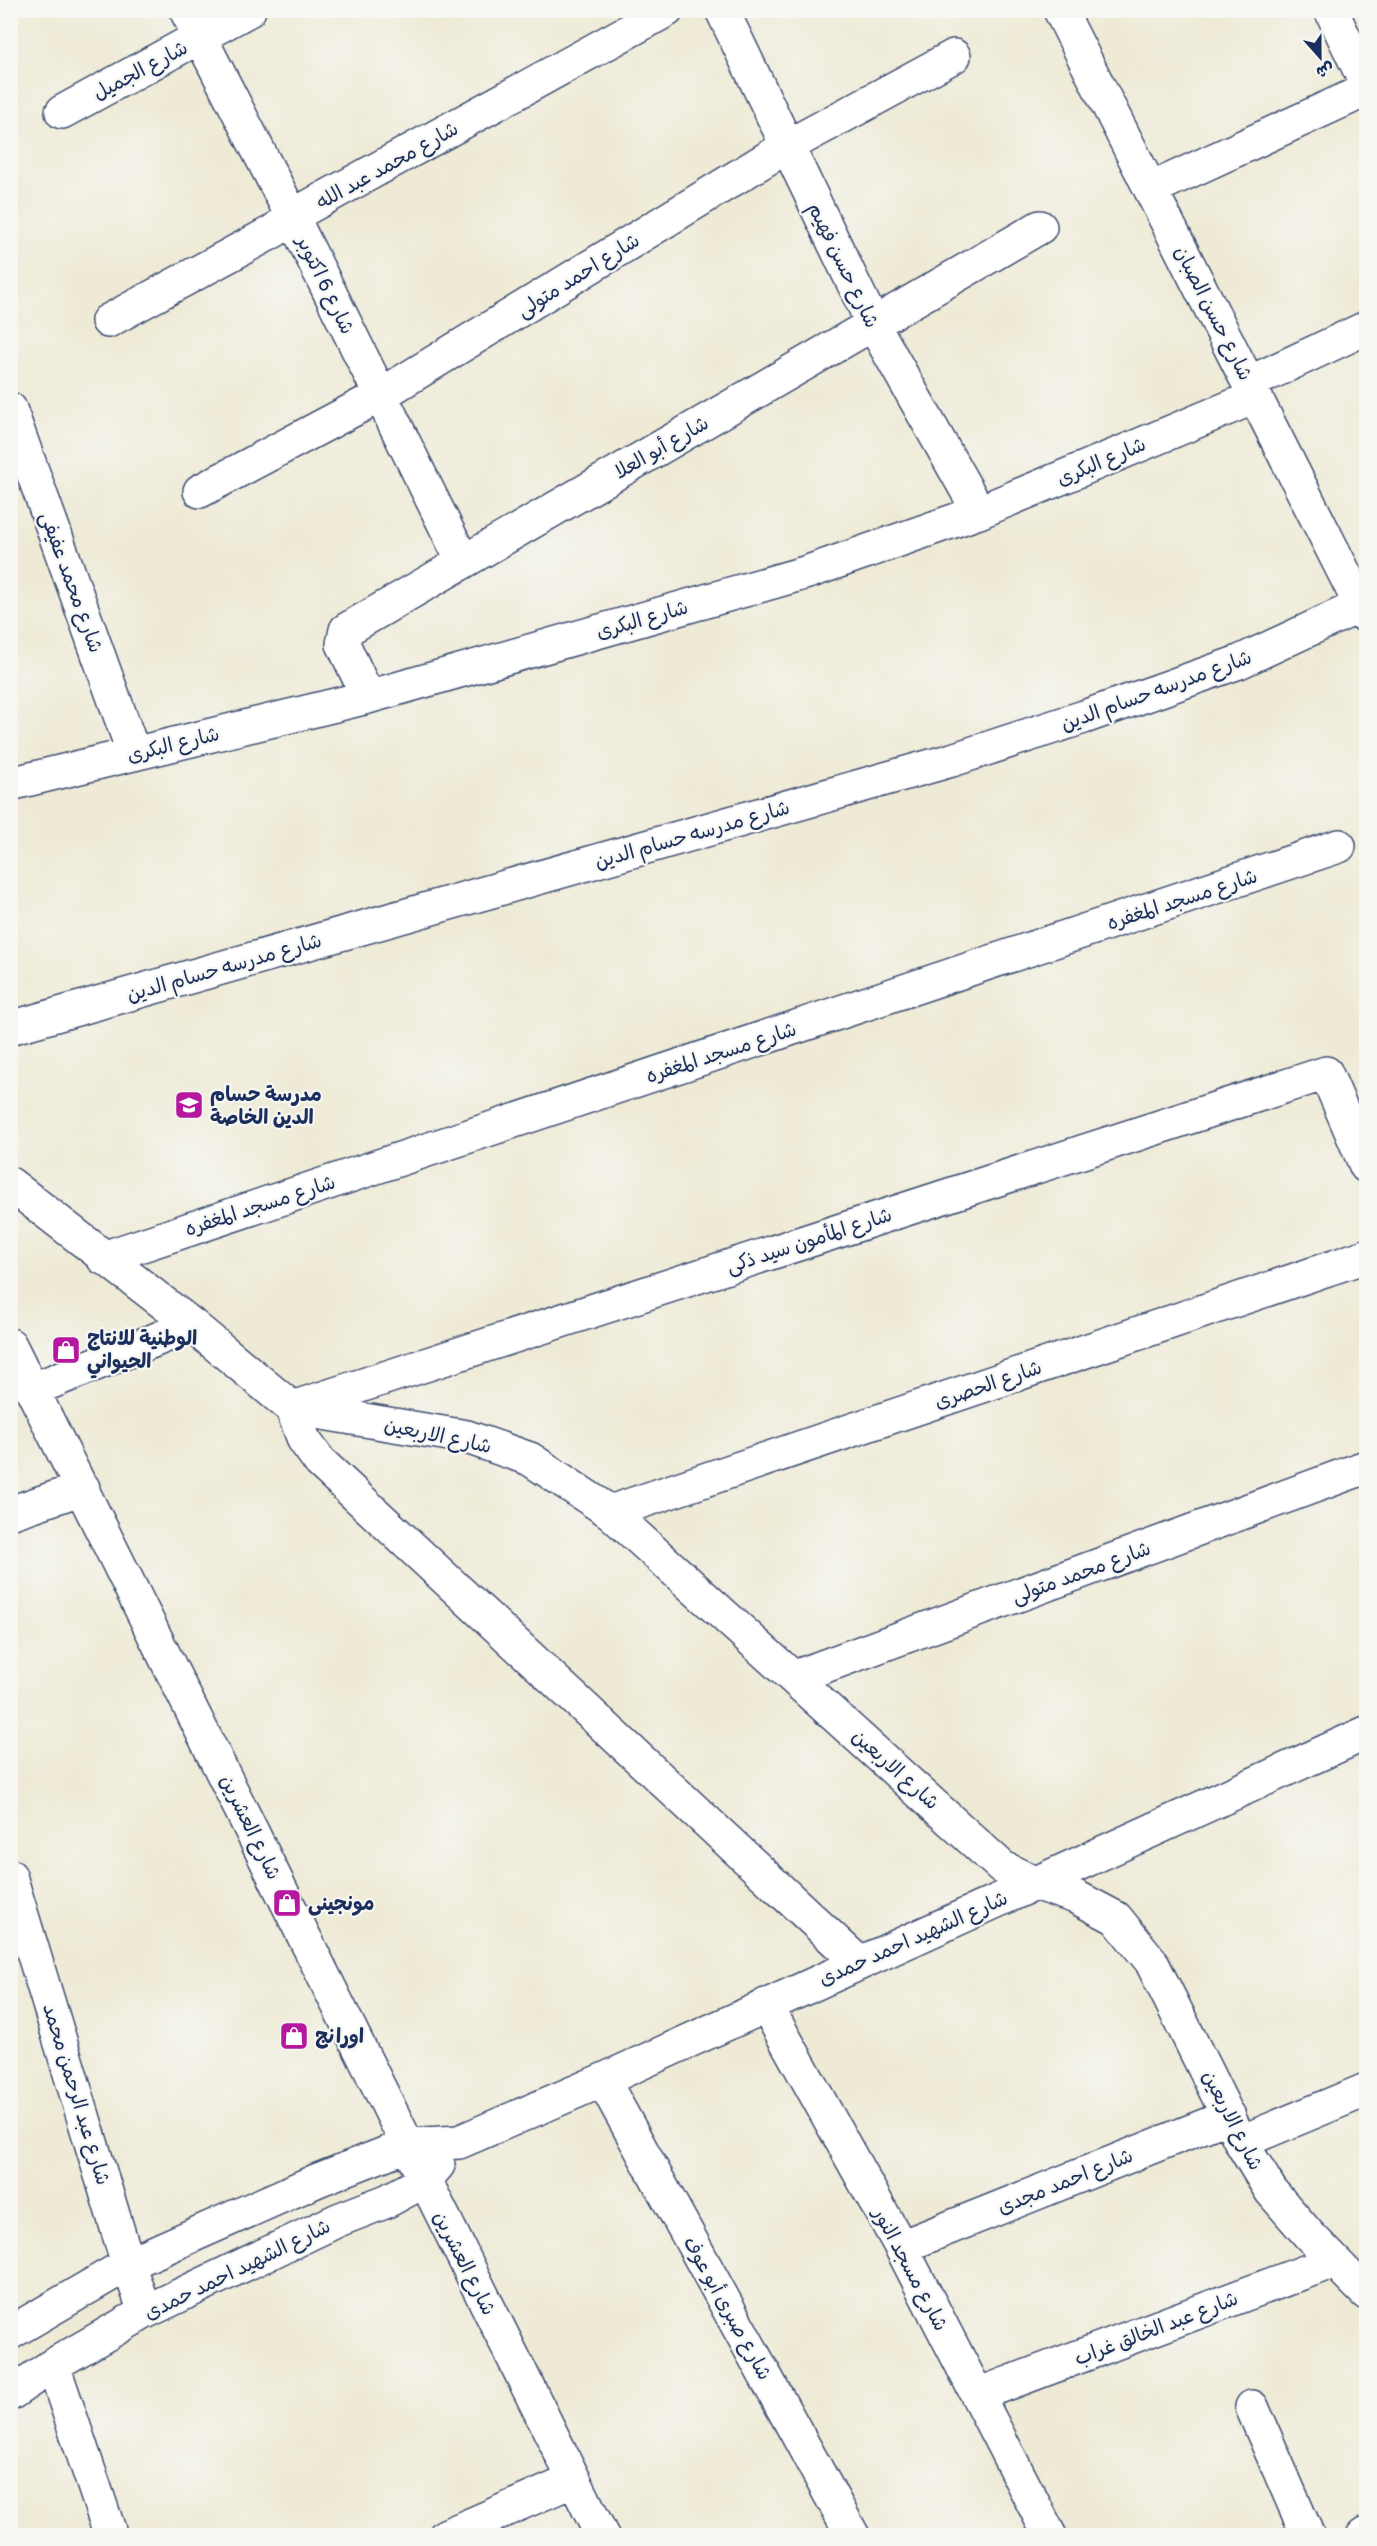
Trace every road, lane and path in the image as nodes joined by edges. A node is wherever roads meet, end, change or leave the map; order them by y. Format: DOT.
graph roads {
  1 [pos="249,10"];
  2 [pos="667,10"];
  3 [pos="722,10"];
  4 [pos="1060,10"];
  5 [pos="1330,10"];
  6 [pos="193,24"];
  7 [pos="954,56"];
  8 [pos="1366,83"];
  9 [pos="1366,90"];
  10 [pos="62,112"];
  11 [pos="786,147"];
  12 [pos="1151,189"];
  13 [pos="292,216"];
  14 [pos="1040,227"];
  15 [pos="108,321"];
  16 [pos="873,324"];
  17 [pos="1366,328"];
  18 [pos="1252,390"];
  19 [pos="379,396"];
  20 [pos="10,409"];
  21 [pos="200,491"];
  22 [pos="979,512"];
  23 [pos="463,562"];
  24 [pos="1365,608"];
  25 [pos="368,697"];
  26 [pos="134,754"];
  27 [pos="10,784"];
  28 [pos="1339,846"];
  29 [pos="10,1028"];
  30 [pos="1366,1166"];
  31 [pos="10,1184"];
  32 [pos="1366,1256"];
  33 [pos="103,1258"];
  34 [pos="192,1326"];
  35 [pos="10,1345"];
  36 [pos="34,1389"];
  37 [pos="292,1408"];
  38 [pos="1366,1467"];
  39 [pos="83,1488"];
  40 [pos="610,1512"];
  41 [pos="10,1513"];
  42 [pos="795,1677"];
  43 [pos="1366,1733"];
  44 [pos="1034,1883"];
  45 [pos="13,1896"];
  46 [pos="859,1963"];
  47 [pos="766,2005"];
  48 [pos="603,2080"];
  49 [pos="1366,2090"];
  50 [pos="1235,2129"];
  51 [pos="459,2142"];
  52 [pos="407,2145"];
  53 [pos="424,2181"];
  54 [pos="901,2247"];
  55 [pos="1334,2261"];
  56 [pos="128,2264"];
  57 [pos="1366,2293"];
  58 [pos="145,2312"];
  59 [pos="10,2333"];
  60 [pos="53,2365"];
  61 [pos="10,2394"];
  62 [pos="978,2395"];
  63 [pos="1252,2408"];
  64 [pos="574,2480"];
  65 [pos="111,2535"];
  66 [pos="445,2535"];
  67 [pos="602,2535"];
  68 [pos="853,2535"];
  69 [pos="1050,2535"];
  70 [pos="1308,2535"];
  1 -- 6 [label="street, شارع الجميل"];
  2 -- 13 [label="street, شارع محمد عبد الله"];
  3 -- 11 [label="street, شارع حسن فهيم"];
  4 -- 12 [label="street, شارع حسن الصبان"];
  5 -- 8 [label="street"];
  6 -- 10 [label="street, شارع الجميل"];
  6 -- 13 [label="street, شارع 6 اكتوبر"];
  7 -- 11 [label="street, شارع احمد متولى"];
  9 -- 12 [label="street"];
  11 -- 16 [label="street, شارع حسن فهيم"];
  11 -- 19 [label="street, شارع احمد متولى"];
  12 -- 18 [label="street, شارع حسن الصبان"];
  13 -- 15 [label="street, شارع محمد عبد الله"];
  13 -- 19 [label="street, شارع 6 اكتوبر"];
  14 -- 16 [label="street, شارع أبو العلا"];
  16 -- 22 [label="street, شارع حسن فهيم"];
  16 -- 23 [label="street, شارع أبو العلا"];
  17 -- 18 [label="street, شارع البكرى"];
  18 -- 22 [label="street, شارع البكرى"];
  18 -- 24 [label="street, شارع حسن الصبان"];
  19 -- 21 [label="street, شارع احمد متولى"];
  19 -- 23 [label="street, شارع 6 اكتوبر"];
  20 -- 26 [label="street, شارع محمد عفيفى"];
  22 -- 25 [label="street, شارع البكرى"];
  23 -- 25 [label="street, شارع أبو العلا"];
  24 -- 29 [label="street, شارع مدرسه حسام الدين"];
  25 -- 26 [label="street, شارع البكرى"];
  26 -- 27 [label="street, شارع البكرى"];
  28 -- 33 [label="street, شارع مسجد المغفره"];
  30 -- 37 [label="street, شارع المأمون سيد ذكى"];
  31 -- 33 [label="street, شارع الاربعين"];
  32 -- 40 [label="street, شارع الحصرى"];
  33 -- 34 [label="street, شارع الاربعين"];
  34 -- 36 [label="street"];
  34 -- 37 [label="street, شارع الاربعين"];
  35 -- 36 [label="street, شارع العشرين"];
  36 -- 39 [label="street, شارع العشرين"];
  37 -- 40 [label="street, شارع الاربعين"];
  37 -- 46 [label="street"];
  38 -- 42 [label="street, شارع محمد متولى"];
  39 -- 41 [label="street"];
  39 -- 52 [label="street, شارع العشرين"];
  40 -- 42 [label="street, شارع الاربعين"];
  42 -- 44 [label="street, شارع الاربعين"];
  43 -- 44 [label="street, شارع الشهيد احمد حمدى"];
  44 -- 46 [label="street, شارع الشهيد احمد حمدى"];
  44 -- 50 [label="street, شارع الاربعين"];
  45 -- 56 [label="street, شارع عبد الرحمن محمد"];
  46 -- 47 [label="street, شارع الشهيد احمد حمدى"];
  47 -- 48 [label="street, شارع الشهيد احمد حمدى"];
  47 -- 54 [label="street, شارع مسجد النور"];
  48 -- 51 [label="street, شارع الشهيد احمد حمدى"];
  48 -- 68 [label="street, شارع صبرى أبو عوف"];
  49 -- 50 [label="street, شارع احمد مجدى"];
  50 -- 54 [label="street, شارع احمد مجدى"];
  50 -- 55 [label="street, شارع الاربعين"];
  51 -- 52 [label="street, شارع الشهيد احمد حمدى"];
  51 -- 53 [label="street, شارع الشهيد احمد حمدى"];
  52 -- 53 [label="street, شارع العشرين"];
  52 -- 56 [label="street, شارع الشهيد احمد حمدى"];
  53 -- 58 [label="street, شارع الشهيد احمد حمدى"];
  53 -- 64 [label="street, شارع العشرين"];
  54 -- 62 [label="street, شارع مسجد النور"];
  55 -- 57 [label="street, شارع الاربعين"];
  55 -- 62 [label="street, شارع عبد الخالق غراب"];
  56 -- 58 [label="street, شارع عبد الرحمن محمد"];
  56 -- 59 [label="street, شارع الشهيد احمد حمدى"];
  58 -- 60 [label="street, شارع الشهيد احمد حمدى"];
  60 -- 61 [label="street, شارع الشهيد احمد حمدى"];
  60 -- 65 [label="street"];
  62 -- 69 [label="street, شارع مسجد النور"];
  63 -- 70 [label="street"];
  64 -- 66 [label="street"];
  64 -- 67 [label="street, شارع العشرين"];
}
